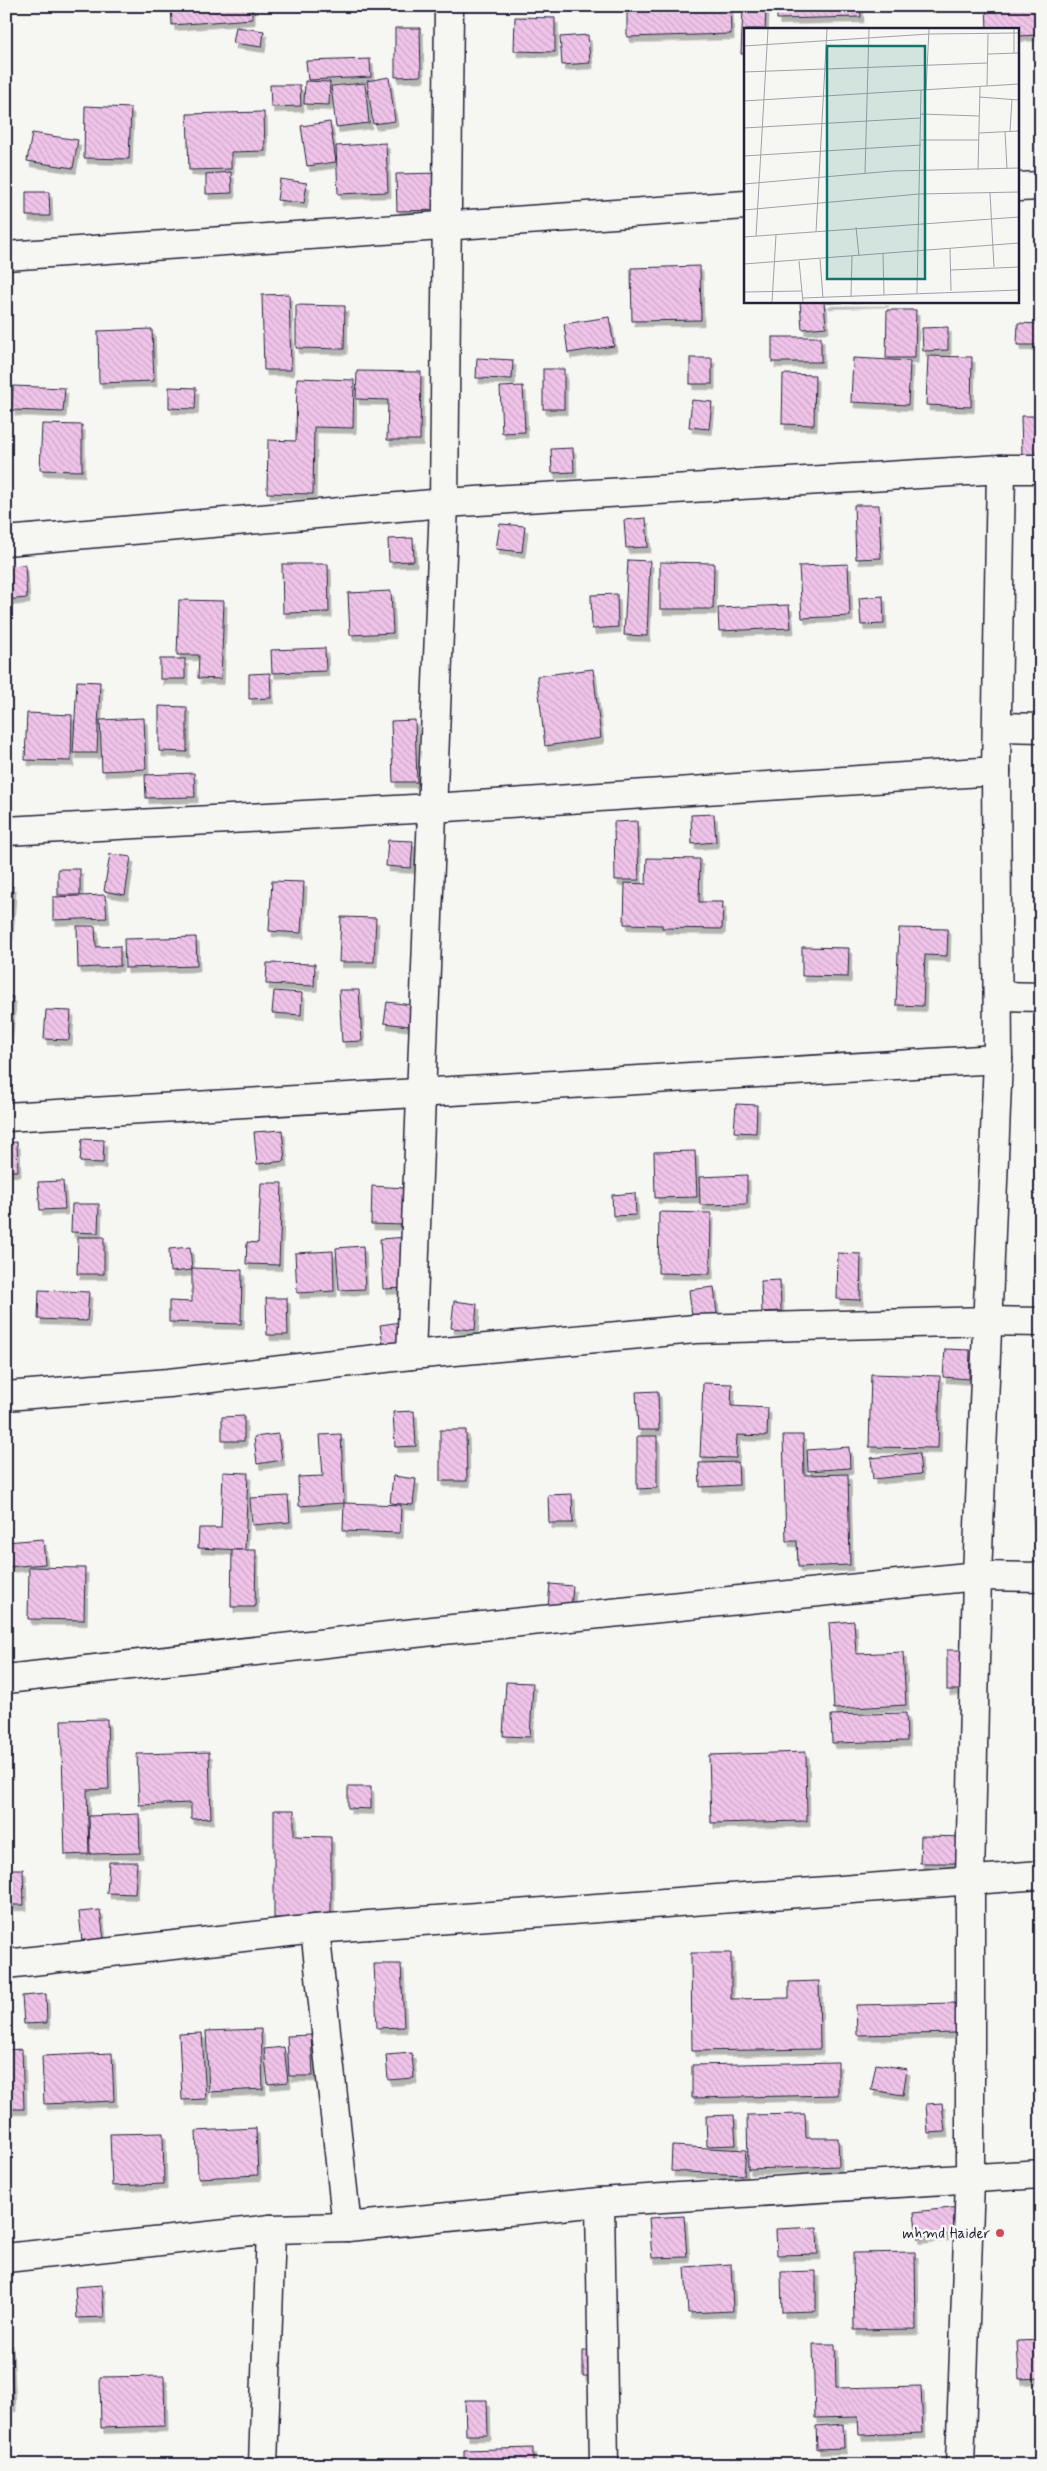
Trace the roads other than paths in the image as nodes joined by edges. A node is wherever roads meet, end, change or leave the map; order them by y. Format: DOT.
graph roads {
  1 [pos="449,6"];
  2 [pos="1041,186"];
  3 [pos="1020,187"];
  4 [pos="744,205"];
  5 [pos="448,224"];
  6 [pos="6,256"];
  7 [pos="1002,469"];
  8 [pos="1041,469"];
  9 [pos="444,504"];
  10 [pos="6,541"];
  11 [pos="998,727"];
  12 [pos="1041,728"];
  13 [pos="996,771"];
  14 [pos="432,808"];
  15 [pos="6,831"];
  16 [pos="998,996"];
  17 [pos="1041,996"];
  18 [pos="998,1059"];
  19 [pos="422,1093"];
  20 [pos="6,1117"];
  21 [pos="989,1321"];
  22 [pos="1041,1322"];
  23 [pos="411,1356"];
  24 [pos="6,1396"];
  25 [pos="977,1576"];
  26 [pos="1041,1578"];
  27 [pos="6,1679"];
  28 [pos="1041,1875"];
  29 [pos="970,1879"];
  30 [pos="315,1929"];
  31 [pos="6,1964"];
  32 [pos="1041,2174"];
  33 [pos="970,2180"];
  34 [pos="600,2202"];
  35 [pos="347,2227"];
  36 [pos="271,2229"];
  37 [pos="6,2258"];
  38 [pos="264,2465"];
  39 [pos="604,2465"];
  40 [pos="960,2465"];
  1 -- 5 [label="street"];
  2 -- 3 [label="street"];
  4 -- 5 [label="street"];
  5 -- 6 [label="street"];
  5 -- 9 [label="street"];
  7 -- 8 [label="street"];
  7 -- 9 [label="street"];
  7 -- 11 [label="street"];
  9 -- 10 [label="street"];
  9 -- 14 [label="street"];
  11 -- 12 [label="street"];
  11 -- 13 [label="street"];
  13 -- 14 [label="street"];
  13 -- 16 [label="street"];
  14 -- 15 [label="street"];
  14 -- 19 [label="street"];
  16 -- 17 [label="street"];
  16 -- 18 [label="street"];
  18 -- 19 [label="street"];
  18 -- 21 [label="street"];
  19 -- 20 [label="street"];
  19 -- 23 [label="street"];
  21 -- 22 [label="street"];
  21 -- 23 [label="street"];
  21 -- 25 [label="street"];
  23 -- 24 [label="street"];
  25 -- 26 [label="street"];
  25 -- 27 [label="street"];
  25 -- 29 [label="street"];
  28 -- 29 [label="street"];
  29 -- 30 [label="street"];
  29 -- 33 [label="street"];
  30 -- 31 [label="street"];
  30 -- 35 [label="street"];
  32 -- 33 [label="street"];
  33 -- 34 [label="street"];
  33 -- 40 [label="street"];
  34 -- 35 [label="street"];
  34 -- 39 [label="street"];
  35 -- 36 [label="street"];
  36 -- 37 [label="street"];
  36 -- 38 [label="street"];
}
